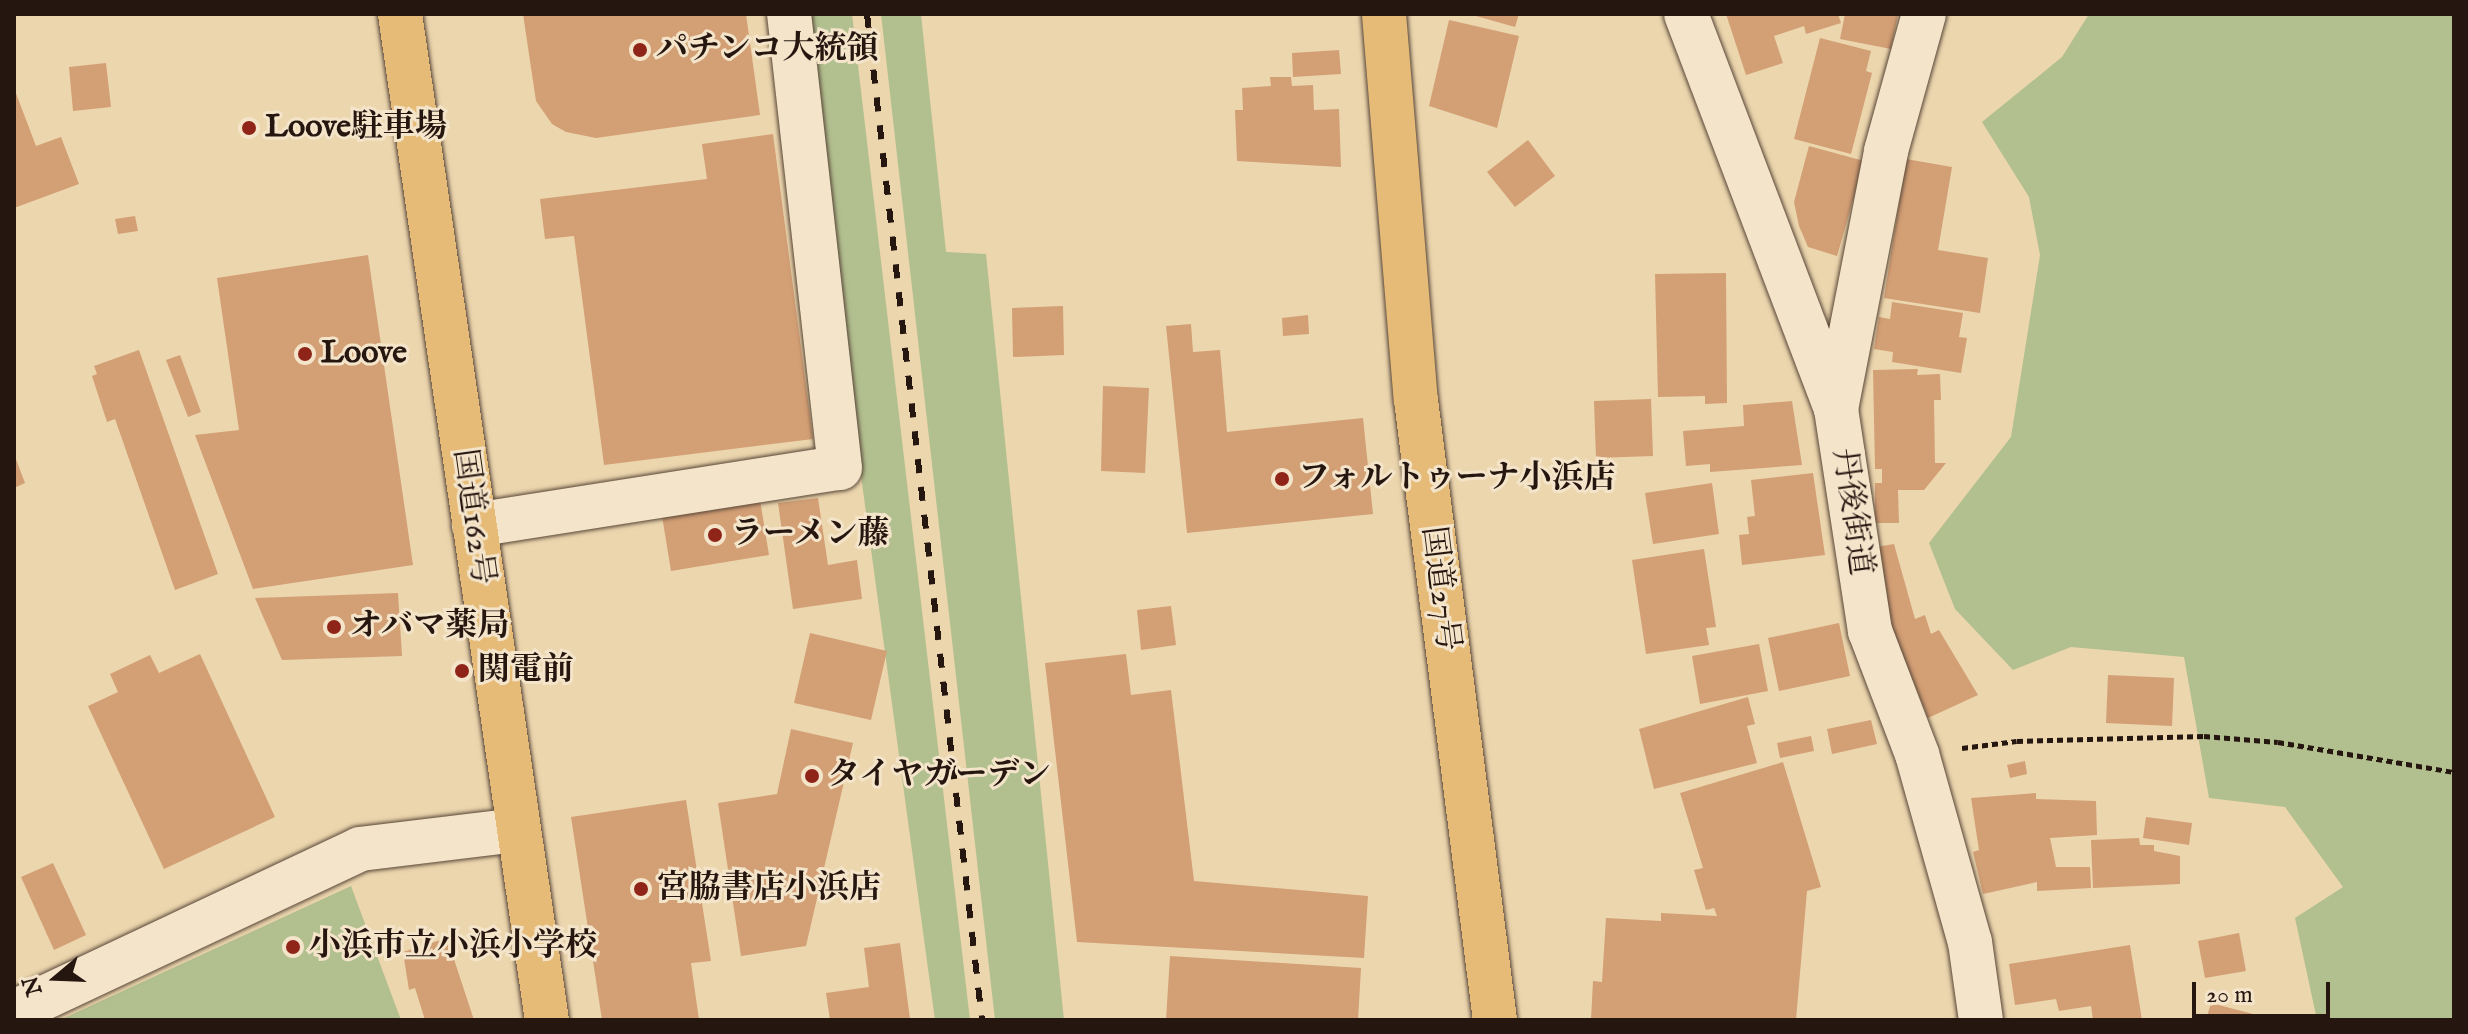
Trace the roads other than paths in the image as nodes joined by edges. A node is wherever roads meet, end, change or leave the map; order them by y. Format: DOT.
graph roads {
  1 [pos="400,14"];
  2 [pos="789,14"];
  3 [pos="1384,14"];
  4 [pos="1686,14"];
  5 [pos="1924,14"];
  6 [pos="1836,409"];
  7 [pos="474,525"];
  8 [pos="518,830"];
  9 [pos="14,1012"];
  10 [pos="547,1020"];
  11 [pos="1495,1020"];
  12 [pos="1981,1020"];
  1 -- 7 [label="highway, 国道162号"];
  2 -- 7 [label="street"];
  3 -- 11 [label="highway, 国道27号"];
  4 -- 6 [label="street, 丹後街道"];
  5 -- 6 [label="street"];
  6 -- 12 [label="street, 丹後街道"];
  7 -- 8 [label="highway, 国道162号"];
  8 -- 9 [label="street"];
  8 -- 10 [label="highway, 国道162号"];
}
